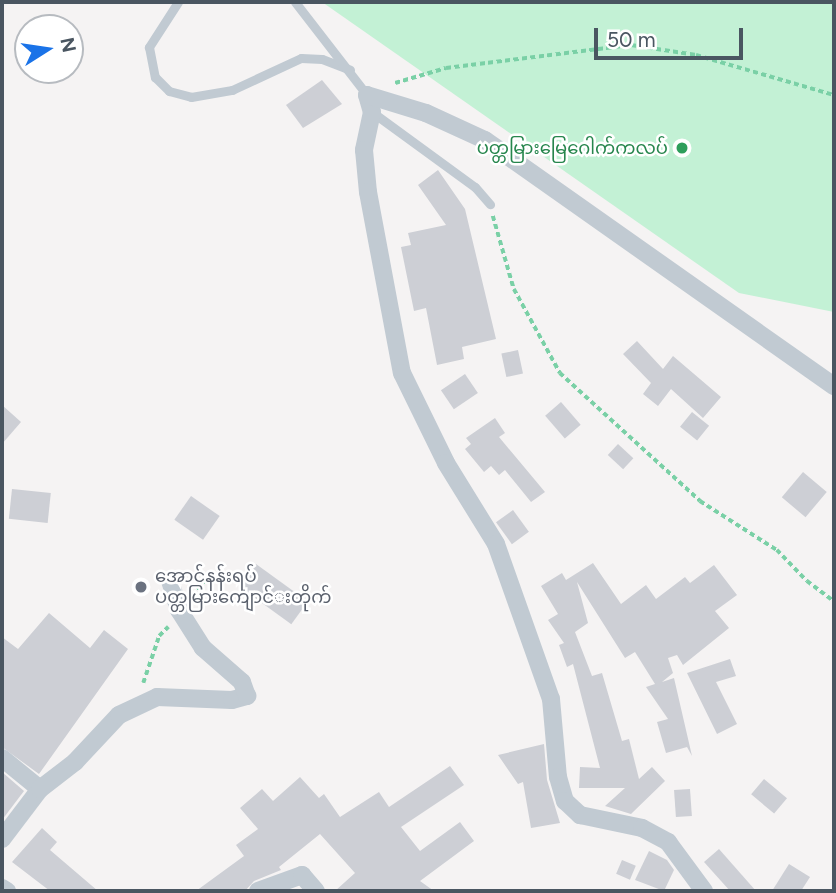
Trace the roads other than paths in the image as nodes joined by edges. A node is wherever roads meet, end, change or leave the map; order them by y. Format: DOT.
graph roads {
  1 [pos="178,2"];
  2 [pos="295,2"];
  3 [pos="350,70"];
  4 [pos="369,104"];
  5 [pos="489,204"];
  6 [pos="834,386"];
  7 [pos="170,580"];
  8 [pos="2,758"];
  9 [pos="40,789"];
  10 [pos="2,839"];
  11 [pos="2,888"];
  12 [pos="7,891"];
  13 [pos="258,891"];
  14 [pos="316,891"];
  15 [pos="704,891"];
  1 -- 3 [label="lane"];
  2 -- 3 [label="lane"];
  3 -- 4 [label="lane"];
  4 -- 5 [label="lane"];
  4 -- 6 [label="street"];
  4 -- 15 [label="street"];
  7 -- 9 [label="street"];
  8 -- 9 [label="street"];
  9 -- 10 [label="street"];
  11 -- 12 [label="street"];
  13 -- 14 [label="street"];
}
